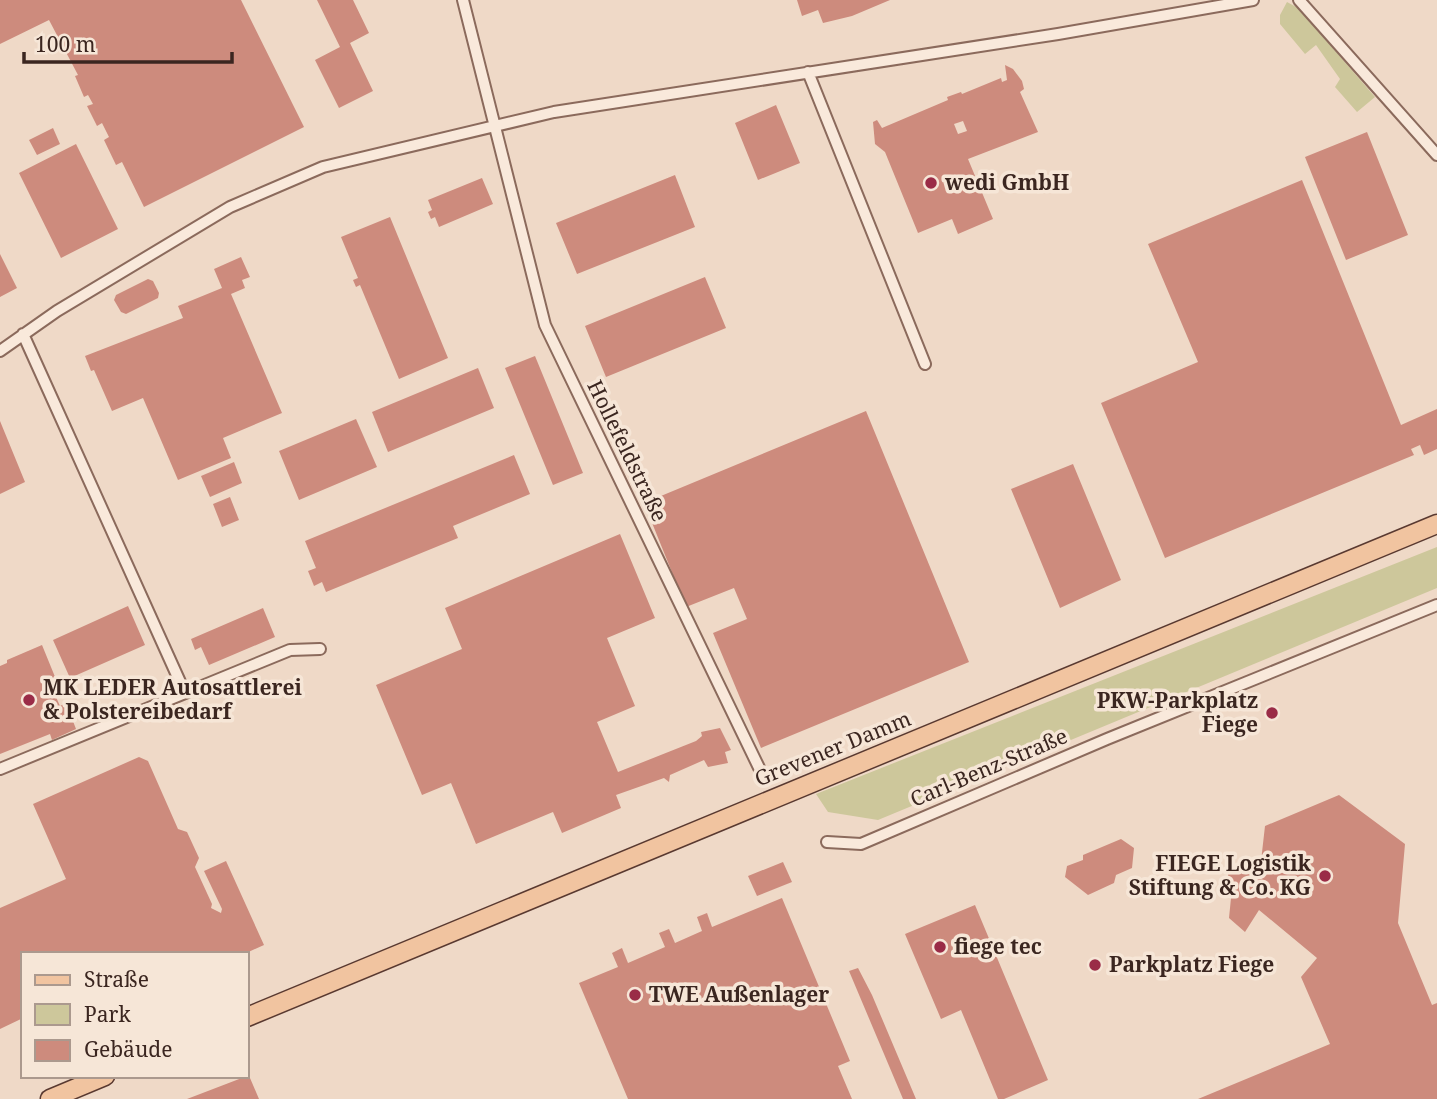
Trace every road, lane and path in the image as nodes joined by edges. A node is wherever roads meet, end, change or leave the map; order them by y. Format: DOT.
graph roads {
  1 [pos="463,0"];
  2 [pos="1253,0"];
  3 [pos="1299,0"];
  4 [pos="808,72"];
  5 [pos="496,125"];
  6 [pos="1437,155"];
  7 [pos="23,334"];
  8 [pos="0,351"];
  9 [pos="925,363"];
  10 [pos="1437,524"];
  11 [pos="1437,605"];
  12 [pos="320,649"];
  13 [pos="185,693"];
  14 [pos="0,769"];
  15 [pos="764,778"];
  16 [pos="827,842"];
  17 [pos="248,1017"];
  18 [pos="99,1078"];
  19 [pos="50,1099"];
  1 -- 5 [label="street, Hollefeldstraße"];
  2 -- 4 [label="street"];
  3 -- 6 [label="street"];
  4 -- 5 [label="street"];
  4 -- 9 [label="street"];
  5 -- 7 [label="street"];
  5 -- 15 [label="street, Hollefeldstraße"];
  7 -- 8 [label="street"];
  7 -- 13 [label="street"];
  10 -- 17 [label="main road, Grevener Damm"];
  11 -- 16 [label="street, Carl-Benz-Straße"];
  12 -- 13 [label="street"];
  13 -- 14 [label="street"];
  18 -- 19 [label="main road"];
}
